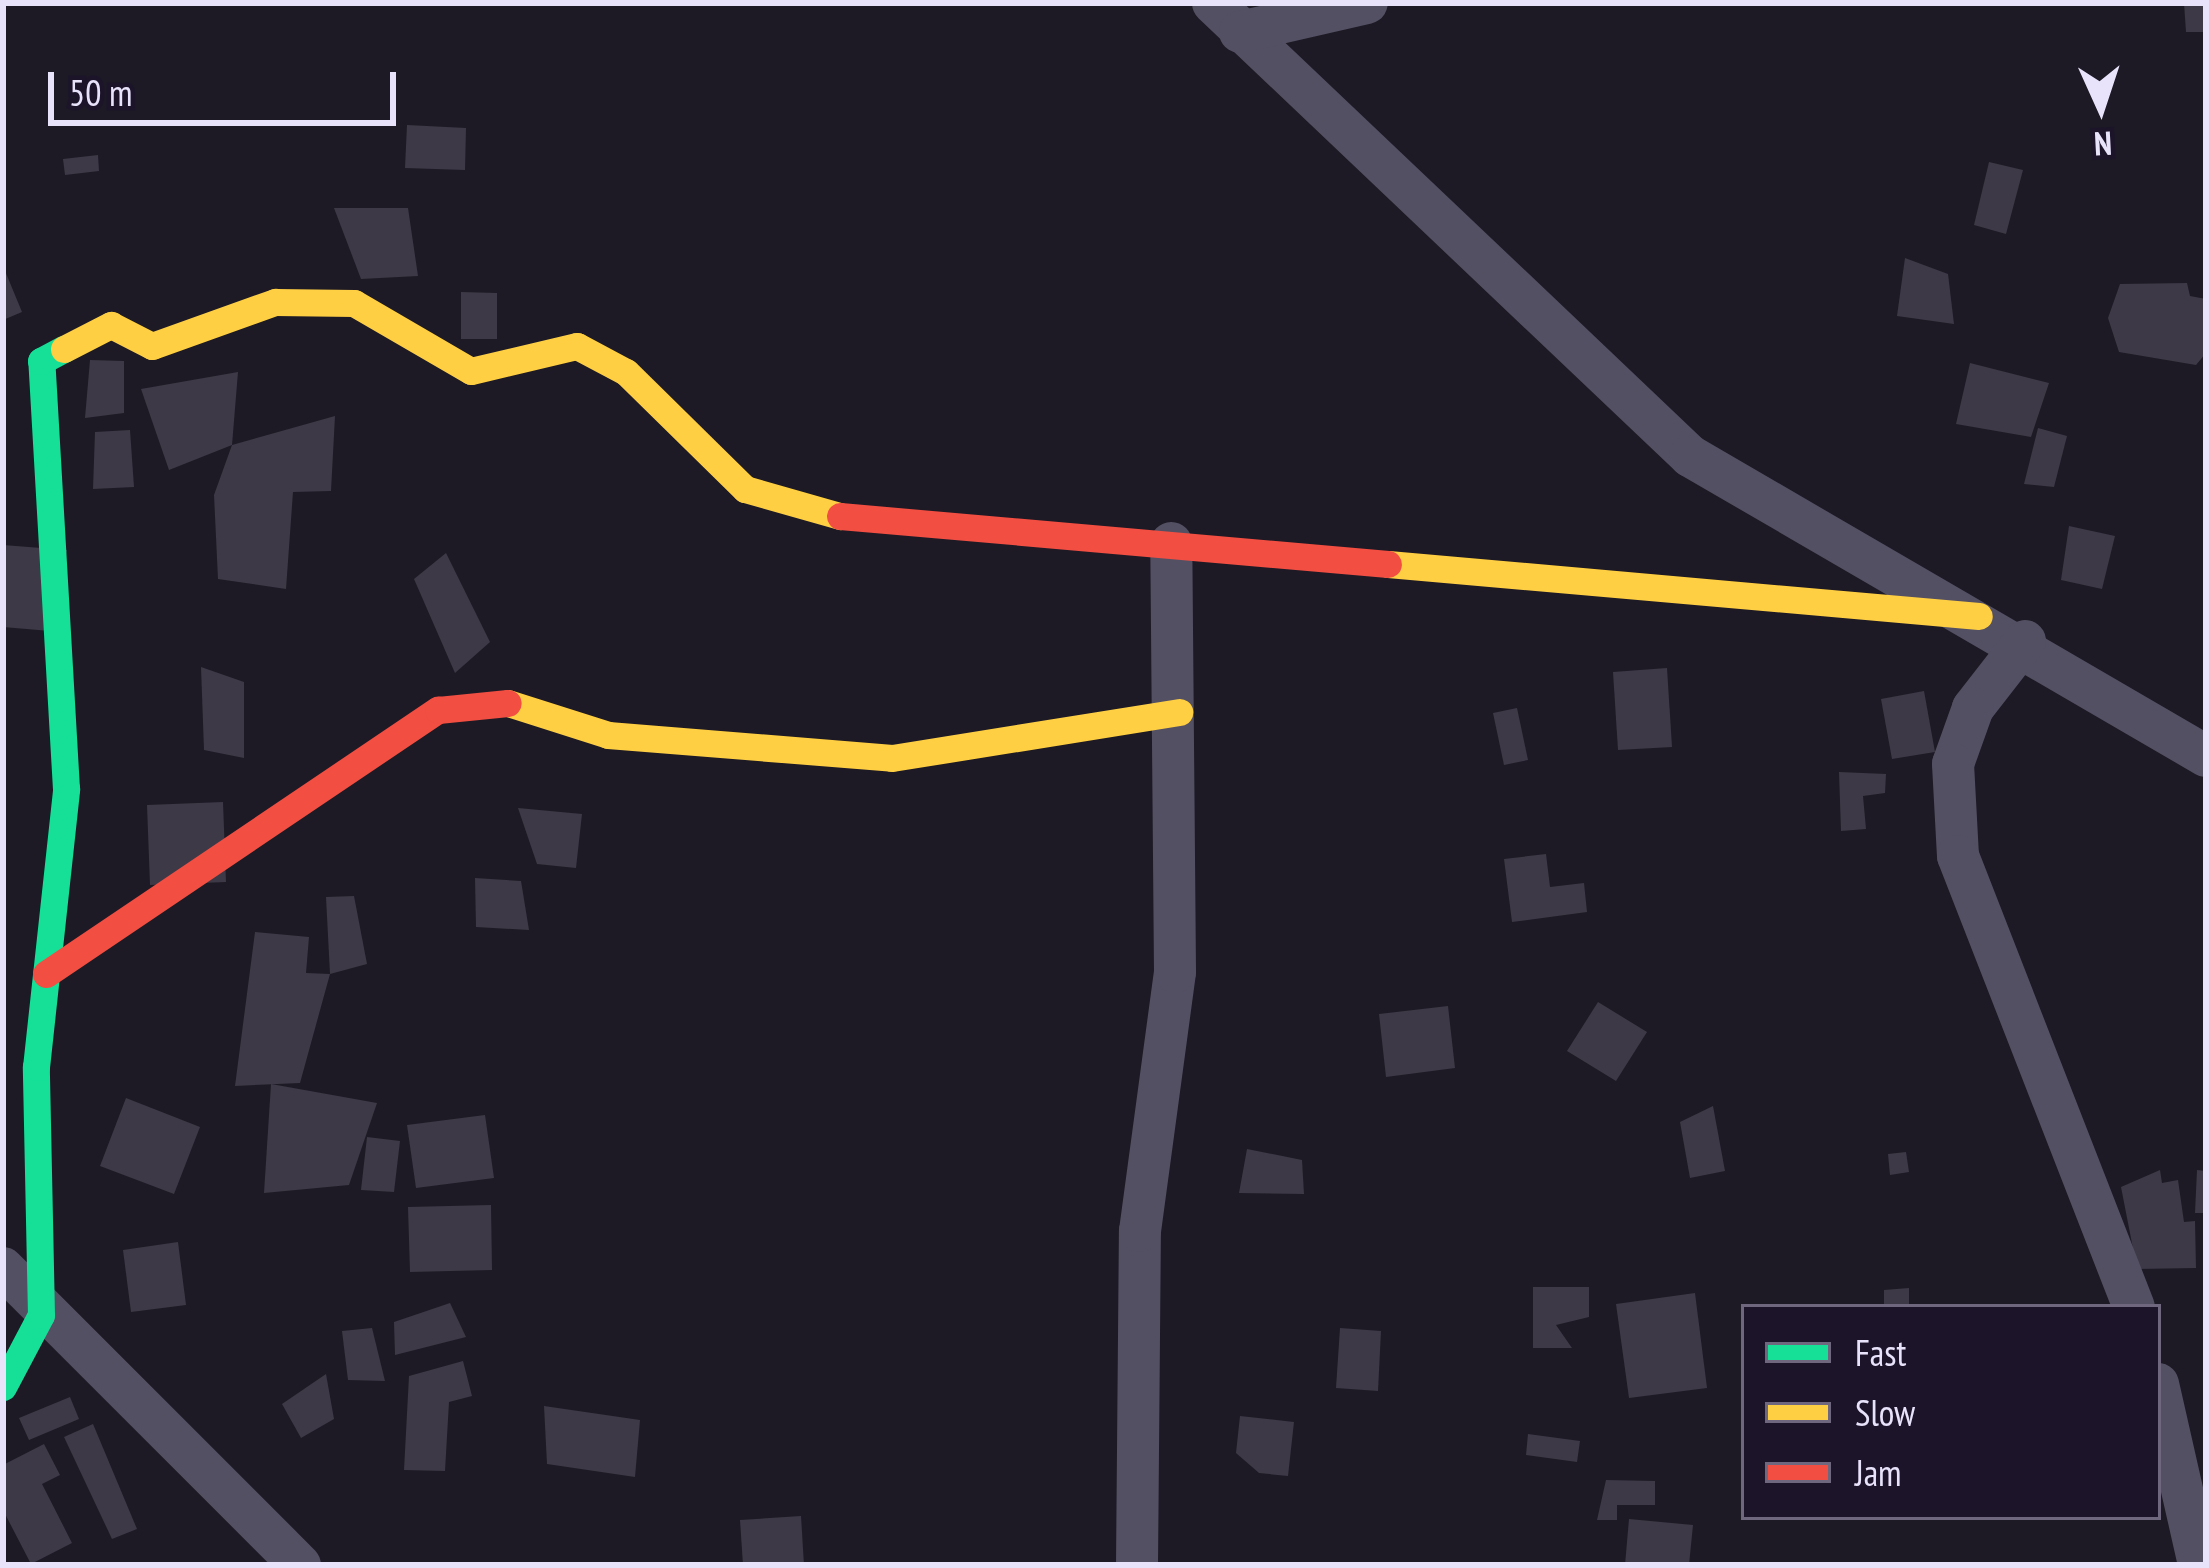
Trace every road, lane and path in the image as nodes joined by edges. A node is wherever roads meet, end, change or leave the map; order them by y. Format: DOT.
graph roads {
  1 [pos="1366,3"];
  2 [pos="1227,18"];
  3 [pos="1172,543"];
  4 [pos="1979,616"];
  5 [pos="2025,641"];
  6 [pos="1179,712"];
  7 [pos="2206,756"];
  8 [pos="46,974"];
  9 [pos="4,1272"];
  10 [pos="2133,1304"];
  11 [pos="41,1315"];
  12 [pos="3,1387"];
  13 [pos="2161,1397"];
  14 [pos="300,1565"];
  15 [pos="1137,1565"];
  16 [pos="2200,1565"];
  1 -- 2 [label="street"];
  2 -- 4 [label="street"];
  3 -- 4 [label="street"];
  3 -- 6 [label="street"];
  3 -- 8 [label="street"];
  4 -- 5 [label="street"];
  5 -- 7 [label="street"];
  5 -- 10 [label="street"];
  6 -- 8 [label="street"];
  6 -- 15 [label="street"];
  8 -- 11 [label="street"];
  9 -- 11 [label="street"];
  11 -- 12 [label="street"];
  11 -- 14 [label="street"];
  13 -- 16 [label="street"];
}
